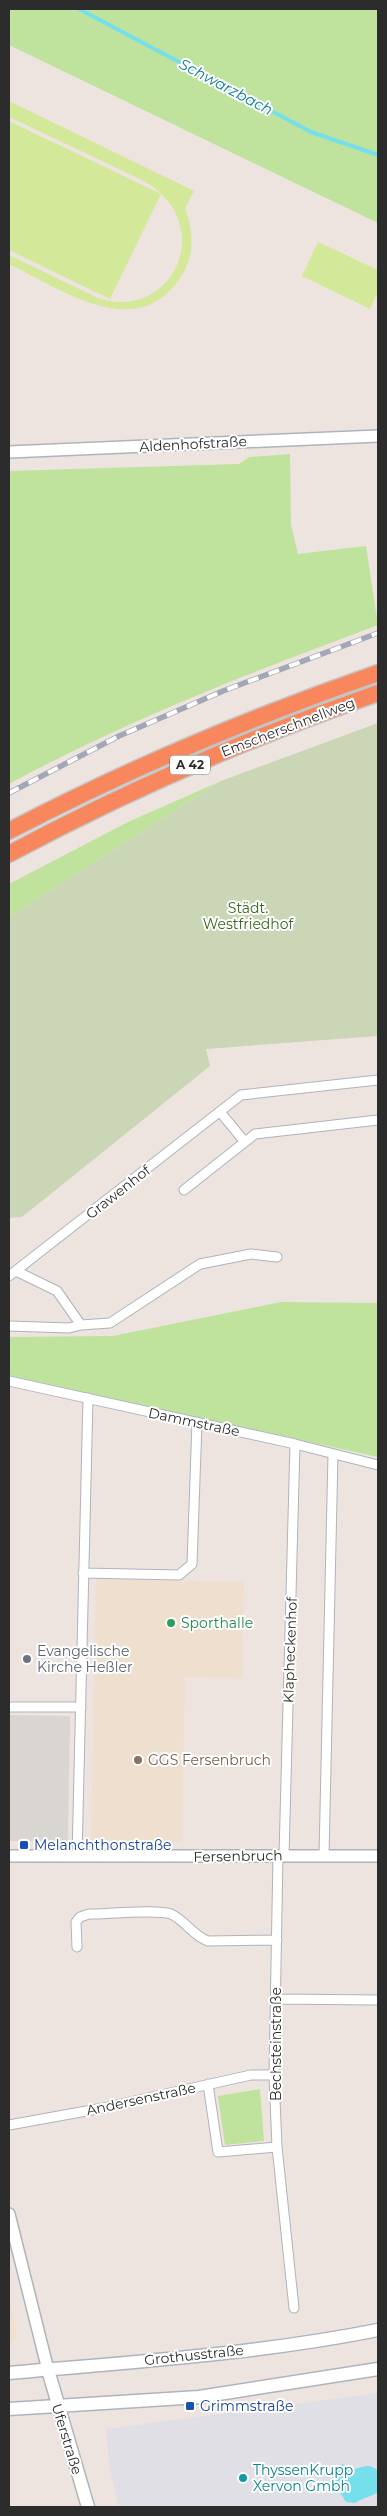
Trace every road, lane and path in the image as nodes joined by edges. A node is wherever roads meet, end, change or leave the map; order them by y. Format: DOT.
graph roads {
  1 [pos="378,436"];
  2 [pos="9,452"];
  3 [pos="378,673"];
  4 [pos="378,693"];
  5 [pos="9,831"];
  6 [pos="9,854"];
  7 [pos="378,1080"];
  8 [pos="221,1113"];
  9 [pos="378,1120"];
  10 [pos="244,1141"];
  11 [pos="184,1190"];
  12 [pos="277,1257"];
  13 [pos="12,1274"];
  14 [pos="81,1325"];
  15 [pos="9,1326"];
  16 [pos="9,1381"];
  17 [pos="88,1398"];
  18 [pos="197,1422"];
  19 [pos="295,1444"];
  20 [pos="333,1454"];
  21 [pos="378,1465"];
  22 [pos="83,1573"];
  23 [pos="9,1707"];
  24 [pos="81,1707"];
  25 [pos="281,1855"];
  26 [pos="324,1855"];
  27 [pos="9,1856"];
  28 [pos="77,1856"];
  29 [pos="378,1856"];
  30 [pos="277,1940"];
  31 [pos="77,1947"];
  32 [pos="275,1999"];
  33 [pos="378,2000"];
  34 [pos="274,2075"];
  35 [pos="208,2084"];
  36 [pos="9,2124"];
  37 [pos="278,2147"];
  38 [pos="9,2214"];
  39 [pos="294,2308"];
  40 [pos="378,2330"];
  41 [pos="378,2369"];
  42 [pos="48,2370"];
  43 [pos="9,2373"];
  44 [pos="57,2406"];
  45 [pos="9,2409"];
  46 [pos="88,2507"];
  1 -- 2 [label="street, Aldenhofstraße"];
  3 -- 5 [label="highway, Emscherschnellweg / A 42"];
  4 -- 6 [label="highway, Emscherschnellweg / A 42"];
  7 -- 8 [label="street, Grawenhof"];
  8 -- 10 [label="street"];
  8 -- 13 [label="street, Grawenhof"];
  9 -- 10 [label="street"];
  10 -- 11 [label="street"];
  12 -- 14 [label="street"];
  13 -- 14 [label="street, Grawenhof"];
  14 -- 15 [label="street"];
  16 -- 17 [label="street, Dammstraße"];
  17 -- 18 [label="street, Dammstraße"];
  17 -- 22 [label="street"];
  18 -- 19 [label="street, Dammstraße"];
  18 -- 22 [label="street"];
  19 -- 20 [label="street, Dammstraße"];
  19 -- 25 [label="street, Klapheckenhof"];
  20 -- 21 [label="street, Dammstraße"];
  20 -- 26 [label="street"];
  22 -- 24 [label="street"];
  23 -- 24 [label="street"];
  24 -- 28 [label="street"];
  25 -- 26 [label="street, Fersenbruch"];
  25 -- 28 [label="street, Fersenbruch"];
  25 -- 30 [label="street, Bechsteinstraße"];
  26 -- 29 [label="street, Fersenbruch"];
  27 -- 28 [label="street, Fersenbruch"];
  30 -- 31 [label="street"];
  30 -- 32 [label="street, Bechsteinstraße"];
  32 -- 33 [label="street"];
  32 -- 34 [label="street, Bechsteinstraße"];
  34 -- 35 [label="street, Andersenstraße"];
  34 -- 37 [label="street, Bechsteinstraße"];
  35 -- 36 [label="street, Andersenstraße"];
  35 -- 37 [label="street"];
  37 -- 39 [label="street, Bechsteinstraße"];
  38 -- 42 [label="street"];
  40 -- 42 [label="main road, Grothusstraße"];
  41 -- 44 [label="main road"];
  42 -- 43 [label="main road, Grothusstraße"];
  42 -- 44 [label="main road, Uferstraße"];
  44 -- 45 [label="main road"];
  44 -- 46 [label="main road, Uferstraße"];
}
